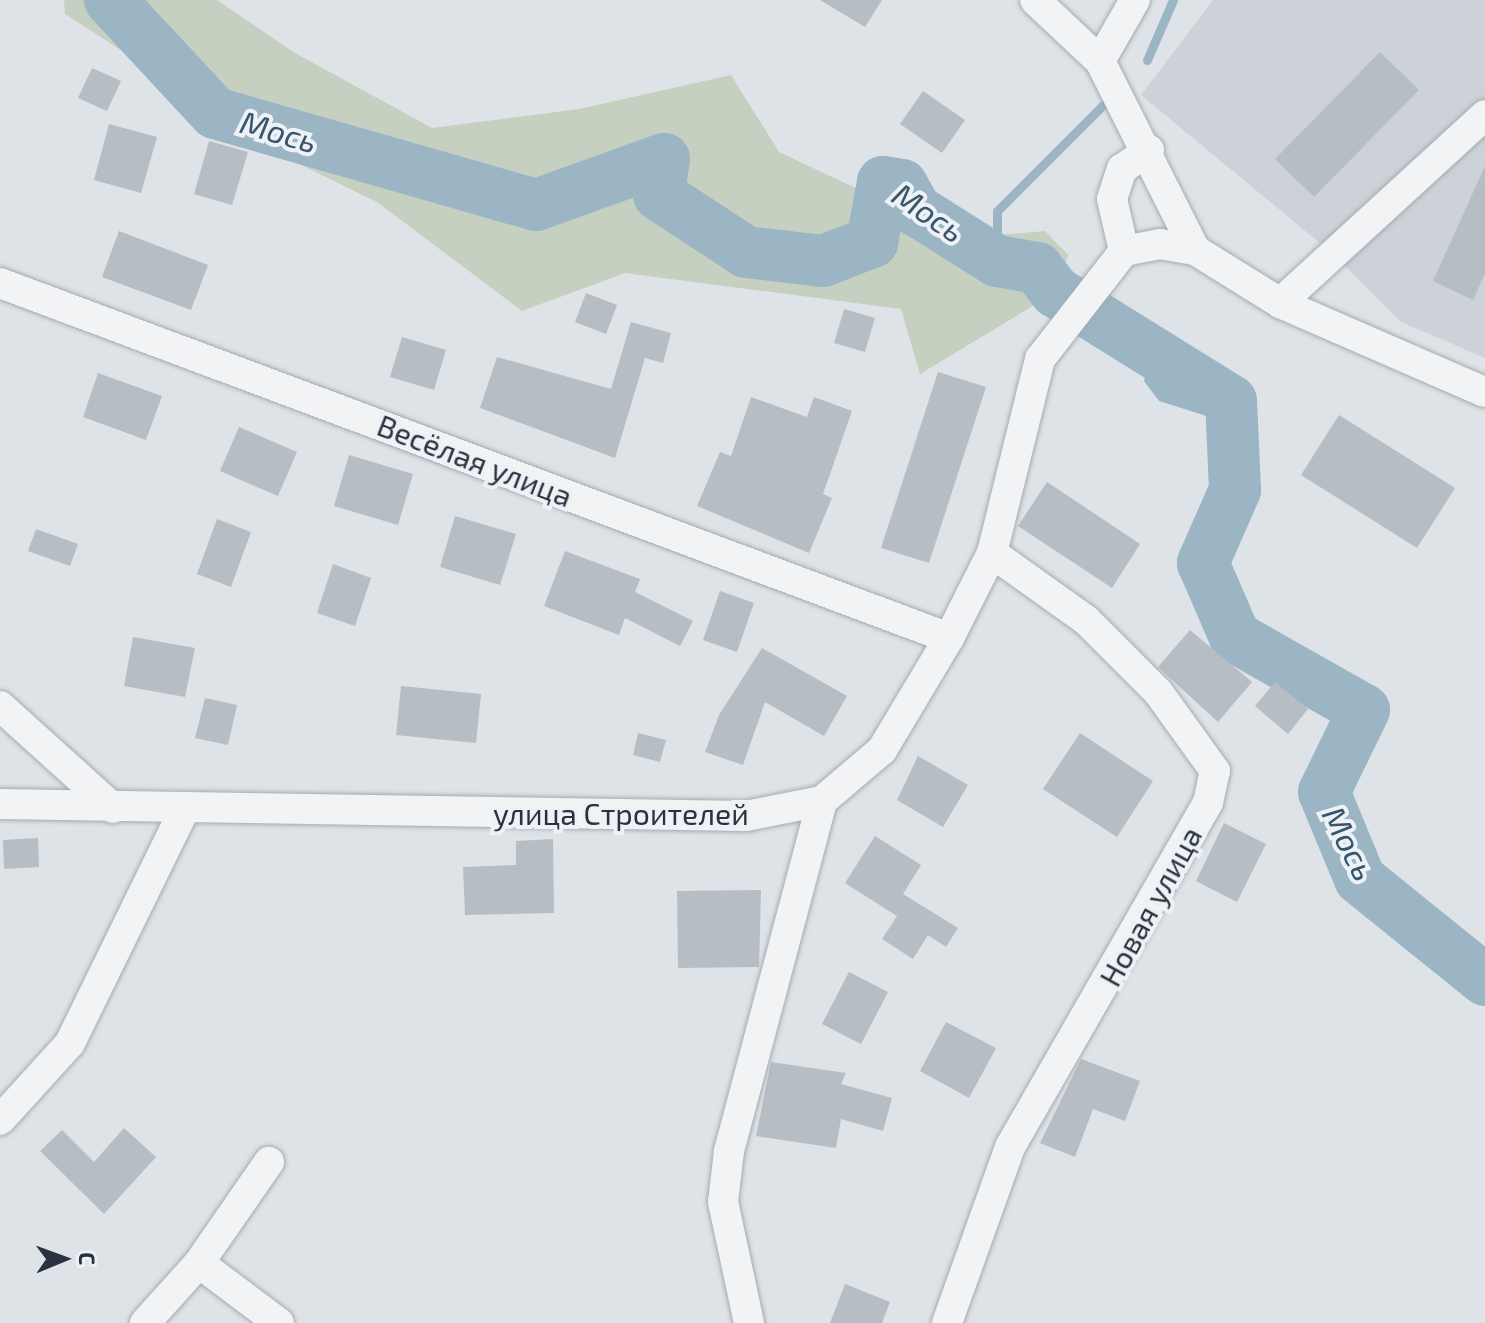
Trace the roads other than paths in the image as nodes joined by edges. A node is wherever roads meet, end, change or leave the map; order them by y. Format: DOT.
graph roads {
  1 [pos="1035,0"];
  2 [pos="1135,0"];
  3 [pos="1100,61"];
  4 [pos="1485,115"];
  5 [pos="1149,150"];
  6 [pos="1195,250"];
  7 [pos="1124,251"];
  8 [pos="0,283"];
  9 [pos="1280,303"];
  10 [pos="1485,392"];
  11 [pos="992,553"];
  12 [pos="949,638"];
  13 [pos="0,706"];
  14 [pos="822,801"];
  15 [pos="0,804"];
  16 [pos="113,808"];
  17 [pos="184,810"];
  18 [pos="0,1120"];
  19 [pos="269,1162"];
  20 [pos="199,1263"];
  21 [pos="145,1323"];
  22 [pos="279,1323"];
  23 [pos="749,1323"];
  24 [pos="947,1323"];
  1 -- 3 [label="street"];
  2 -- 3 [label="street"];
  3 -- 5 [label="street"];
  4 -- 9 [label="street"];
  5 -- 6 [label="street"];
  5 -- 7 [label="street"];
  6 -- 7 [label="street"];
  6 -- 9 [label="street"];
  7 -- 11 [label="street, улица Строителей"];
  8 -- 12 [label="street, Весёлая улица"];
  9 -- 10 [label="street"];
  11 -- 12 [label="street, улица Строителей"];
  11 -- 24 [label="street, Новая улица"];
  12 -- 14 [label="street, улица Строителей"];
  13 -- 16 [label="street"];
  14 -- 17 [label="street, улица Строителей"];
  14 -- 23 [label="street"];
  15 -- 16 [label="street, улица Строителей"];
  16 -- 17 [label="street, улица Строителей"];
  17 -- 18 [label="street"];
  19 -- 20 [label="street"];
  20 -- 21 [label="street"];
  20 -- 22 [label="street"];
}
